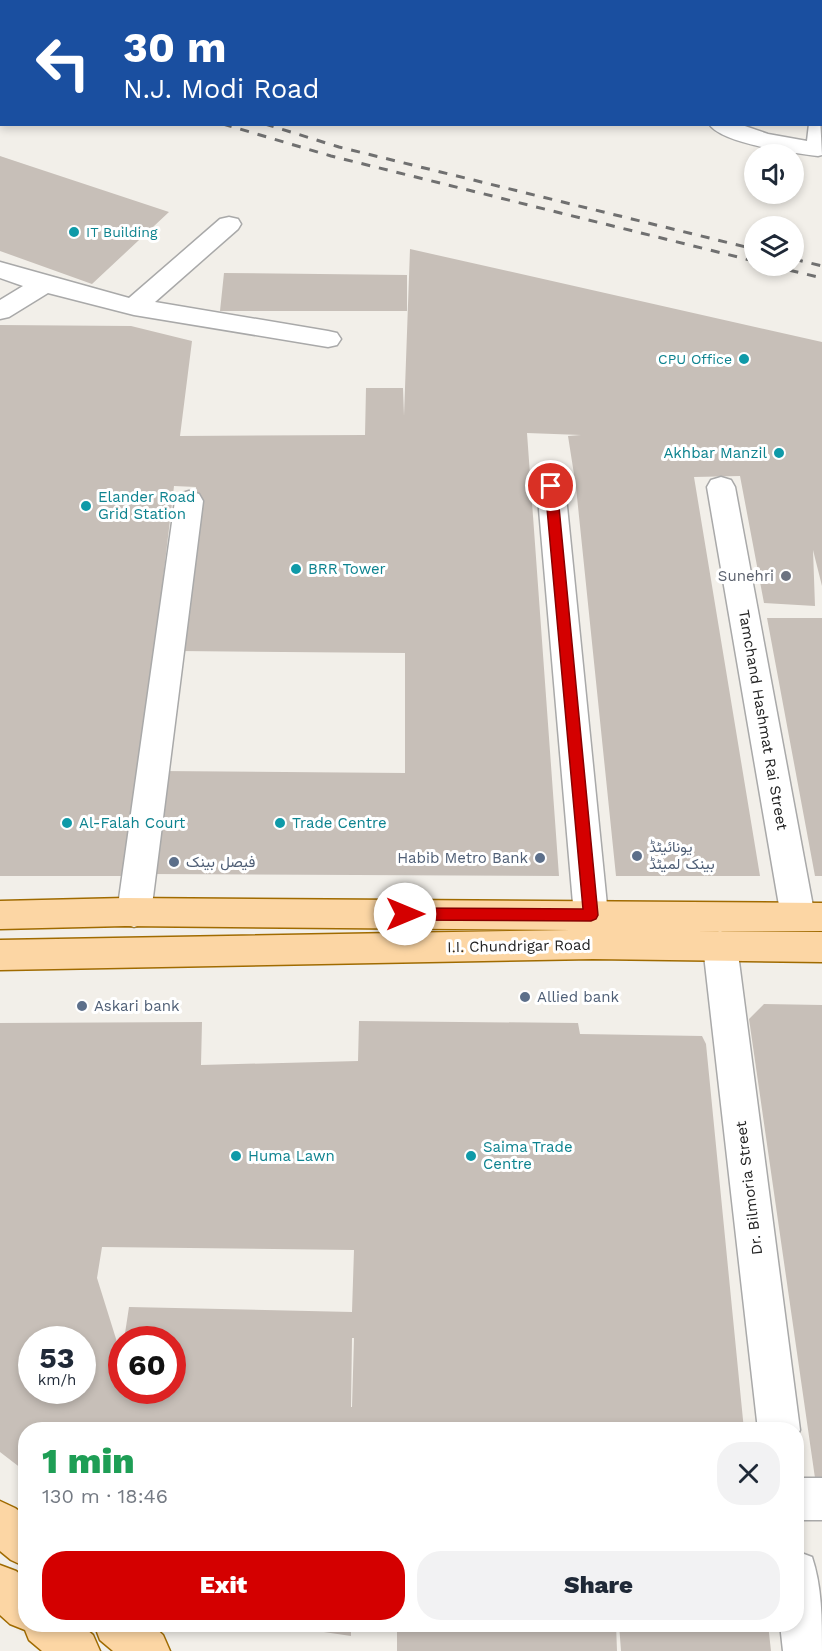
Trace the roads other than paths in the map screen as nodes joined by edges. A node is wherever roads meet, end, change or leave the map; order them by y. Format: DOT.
graph roads {
  1 [pos="724,126"];
  2 [pos="821,126"];
  3 [pos="229,224"];
  4 [pos="0,270"];
  5 [pos="44,284"];
  6 [pos="134,308"];
  7 [pos="0,311"];
  8 [pos="328,339"];
  9 [pos="551,486"];
  10 [pos="721,487"];
  11 [pos="189,501"];
  12 [pos="134,913"];
  13 [pos="0,915"];
  14 [pos="591,915"];
  15 [pos="810,917"];
  16 [pos="720,946"];
  17 [pos="822,947"];
  18 [pos="0,955"];
  19 [pos="778,1422"];
  20 [pos="804,1499"];
  21 [pos="822,1499"];
  22 [pos="0,1523"];
  23 [pos="18,1538"];
  24 [pos="0,1587"];
  25 [pos="18,1602"];
  26 [pos="54,1632"];
  27 [pos="125,1632"];
  28 [pos="804,1632"];
  29 [pos="77,1651"];
  30 [pos="147,1651"];
  31 [pos="806,1651"];
  1 -- 2 [label="street"];
  3 -- 6 [label="street"];
  4 -- 5 [label="street"];
  5 -- 6 [label="street"];
  5 -- 7 [label="street"];
  6 -- 8 [label="street"];
  9 -- 14 [label="street"];
  10 -- 15 [label="street, Tamchand Hashmat Rai Street"];
  11 -- 12 [label="street"];
  12 -- 13 [label="main road, I.I. Chundrigar Road"];
  12 -- 14 [label="main road, I.I. Chundrigar Road"];
  14 -- 15 [label="main road, I.I. Chundrigar Road"];
  16 -- 17 [label="main road, I.I. Chundrigar Road"];
  16 -- 18 [label="main road, I.I. Chundrigar Road"];
  16 -- 19 [label="street, Dr. Bilmoria Street"];
  20 -- 21 [label="street"];
  22 -- 23 [label="main road"];
  24 -- 25 [label="main road"];
  26 -- 29 [label="main road"];
  27 -- 30 [label="main road"];
  28 -- 31 [label="street"];
}
